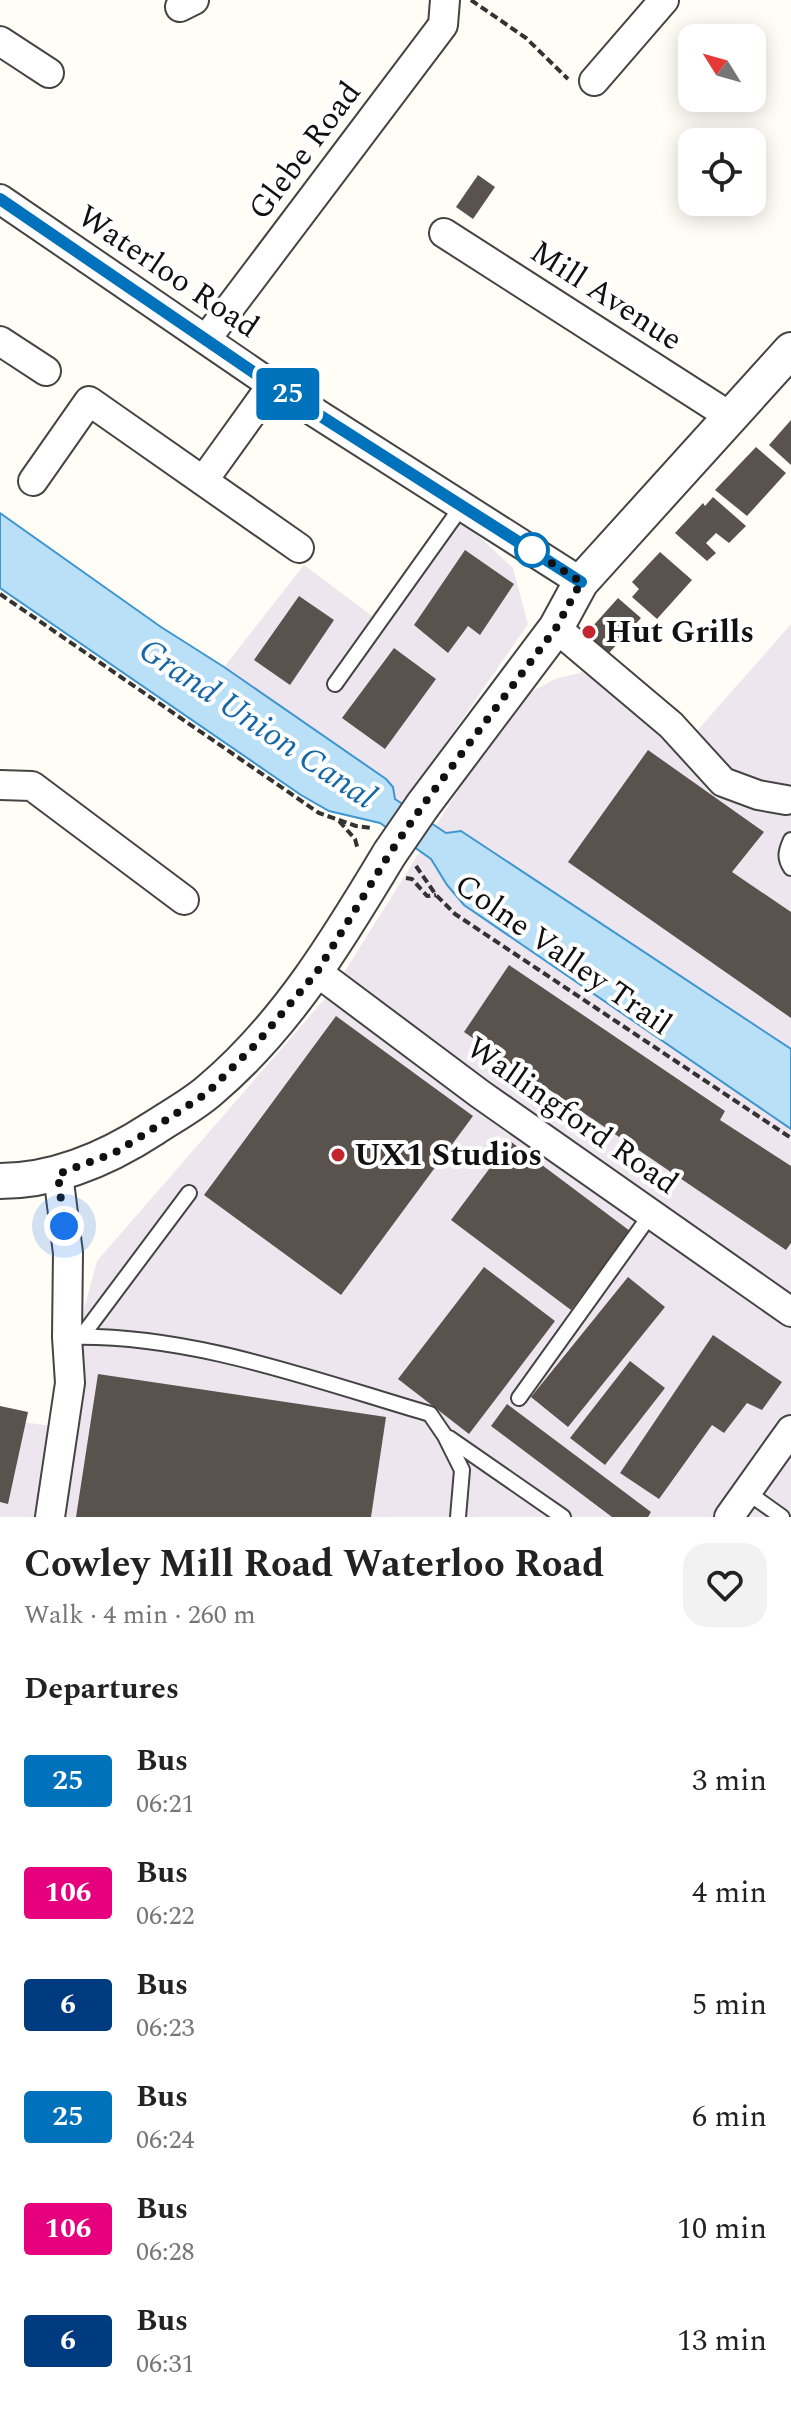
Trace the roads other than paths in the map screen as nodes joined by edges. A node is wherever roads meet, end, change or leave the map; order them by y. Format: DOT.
graph roads {
  1 [pos="445,0"];
  2 [pos="664,0"];
  3 [pos="0,41"];
  4 [pos="49,73"];
  5 [pos="594,81"];
  6 [pos="0,199"];
  7 [pos="444,233"];
  8 [pos="207,338"];
  9 [pos="0,341"];
  10 [pos="783,365"];
  11 [pos="46,371"];
  12 [pos="272,385"];
  13 [pos="731,417"];
  14 [pos="33,481"];
  15 [pos="203,481"];
  16 [pos="462,506"];
  17 [pos="299,548"];
  18 [pos="581,582"];
  19 [pos="556,628"];
  20 [pos="335,684"];
  21 [pos="0,785"];
  22 [pos="789,798"];
  23 [pos="791,840"];
  24 [pos="791,868"];
  25 [pos="184,900"];
  26 [pos="317,972"];
  27 [pos="58,1174"];
  28 [pos="0,1181"];
  29 [pos="189,1193"];
  30 [pos="651,1214"];
  31 [pos="791,1312"];
  32 [pos="74,1336"];
  33 [pos="519,1398"];
  34 [pos="791,1430"];
  35 [pos="445,1436"];
  36 [pos="747,1492"];
  37 [pos="50,1517"];
  38 [pos="458,1517"];
  39 [pos="563,1517"];
  40 [pos="729,1517"];
  41 [pos="782,1517"];
  1 -- 8 [label="street, Glebe Road"];
  2 -- 5 [label="street"];
  3 -- 4 [label="street"];
  6 -- 8 [label="street, Waterloo Road"];
  7 -- 13 [label="street, Mill Avenue"];
  8 -- 12 [label="street, Waterloo Road"];
  9 -- 11 [label="street"];
  10 -- 13 [label="street"];
  12 -- 15 [label="street"];
  12 -- 16 [label="street, Waterloo Road"];
  13 -- 18 [label="street"];
  14 -- 15 [label="street"];
  15 -- 17 [label="street"];
  16 -- 18 [label="street, Waterloo Road"];
  16 -- 20 [label="lane"];
  18 -- 19 [label="street"];
  19 -- 22 [label="street"];
  19 -- 26 [label="street, bridge"];
  21 -- 25 [label="street"];
  23 -- 24 [label="lane"];
  26 -- 27 [label="street"];
  26 -- 30 [label="street, Wallingford Road"];
  27 -- 28 [label="street"];
  27 -- 32 [label="street"];
  29 -- 32 [label="lane"];
  30 -- 31 [label="street, Wallingford Road"];
  30 -- 33 [label="lane"];
  32 -- 35 [label="lane"];
  32 -- 37 [label="street"];
  34 -- 36 [label="street"];
  35 -- 38 [label="lane"];
  35 -- 39 [label="lane"];
  36 -- 40 [label="street"];
  36 -- 41 [label="lane"];
}
